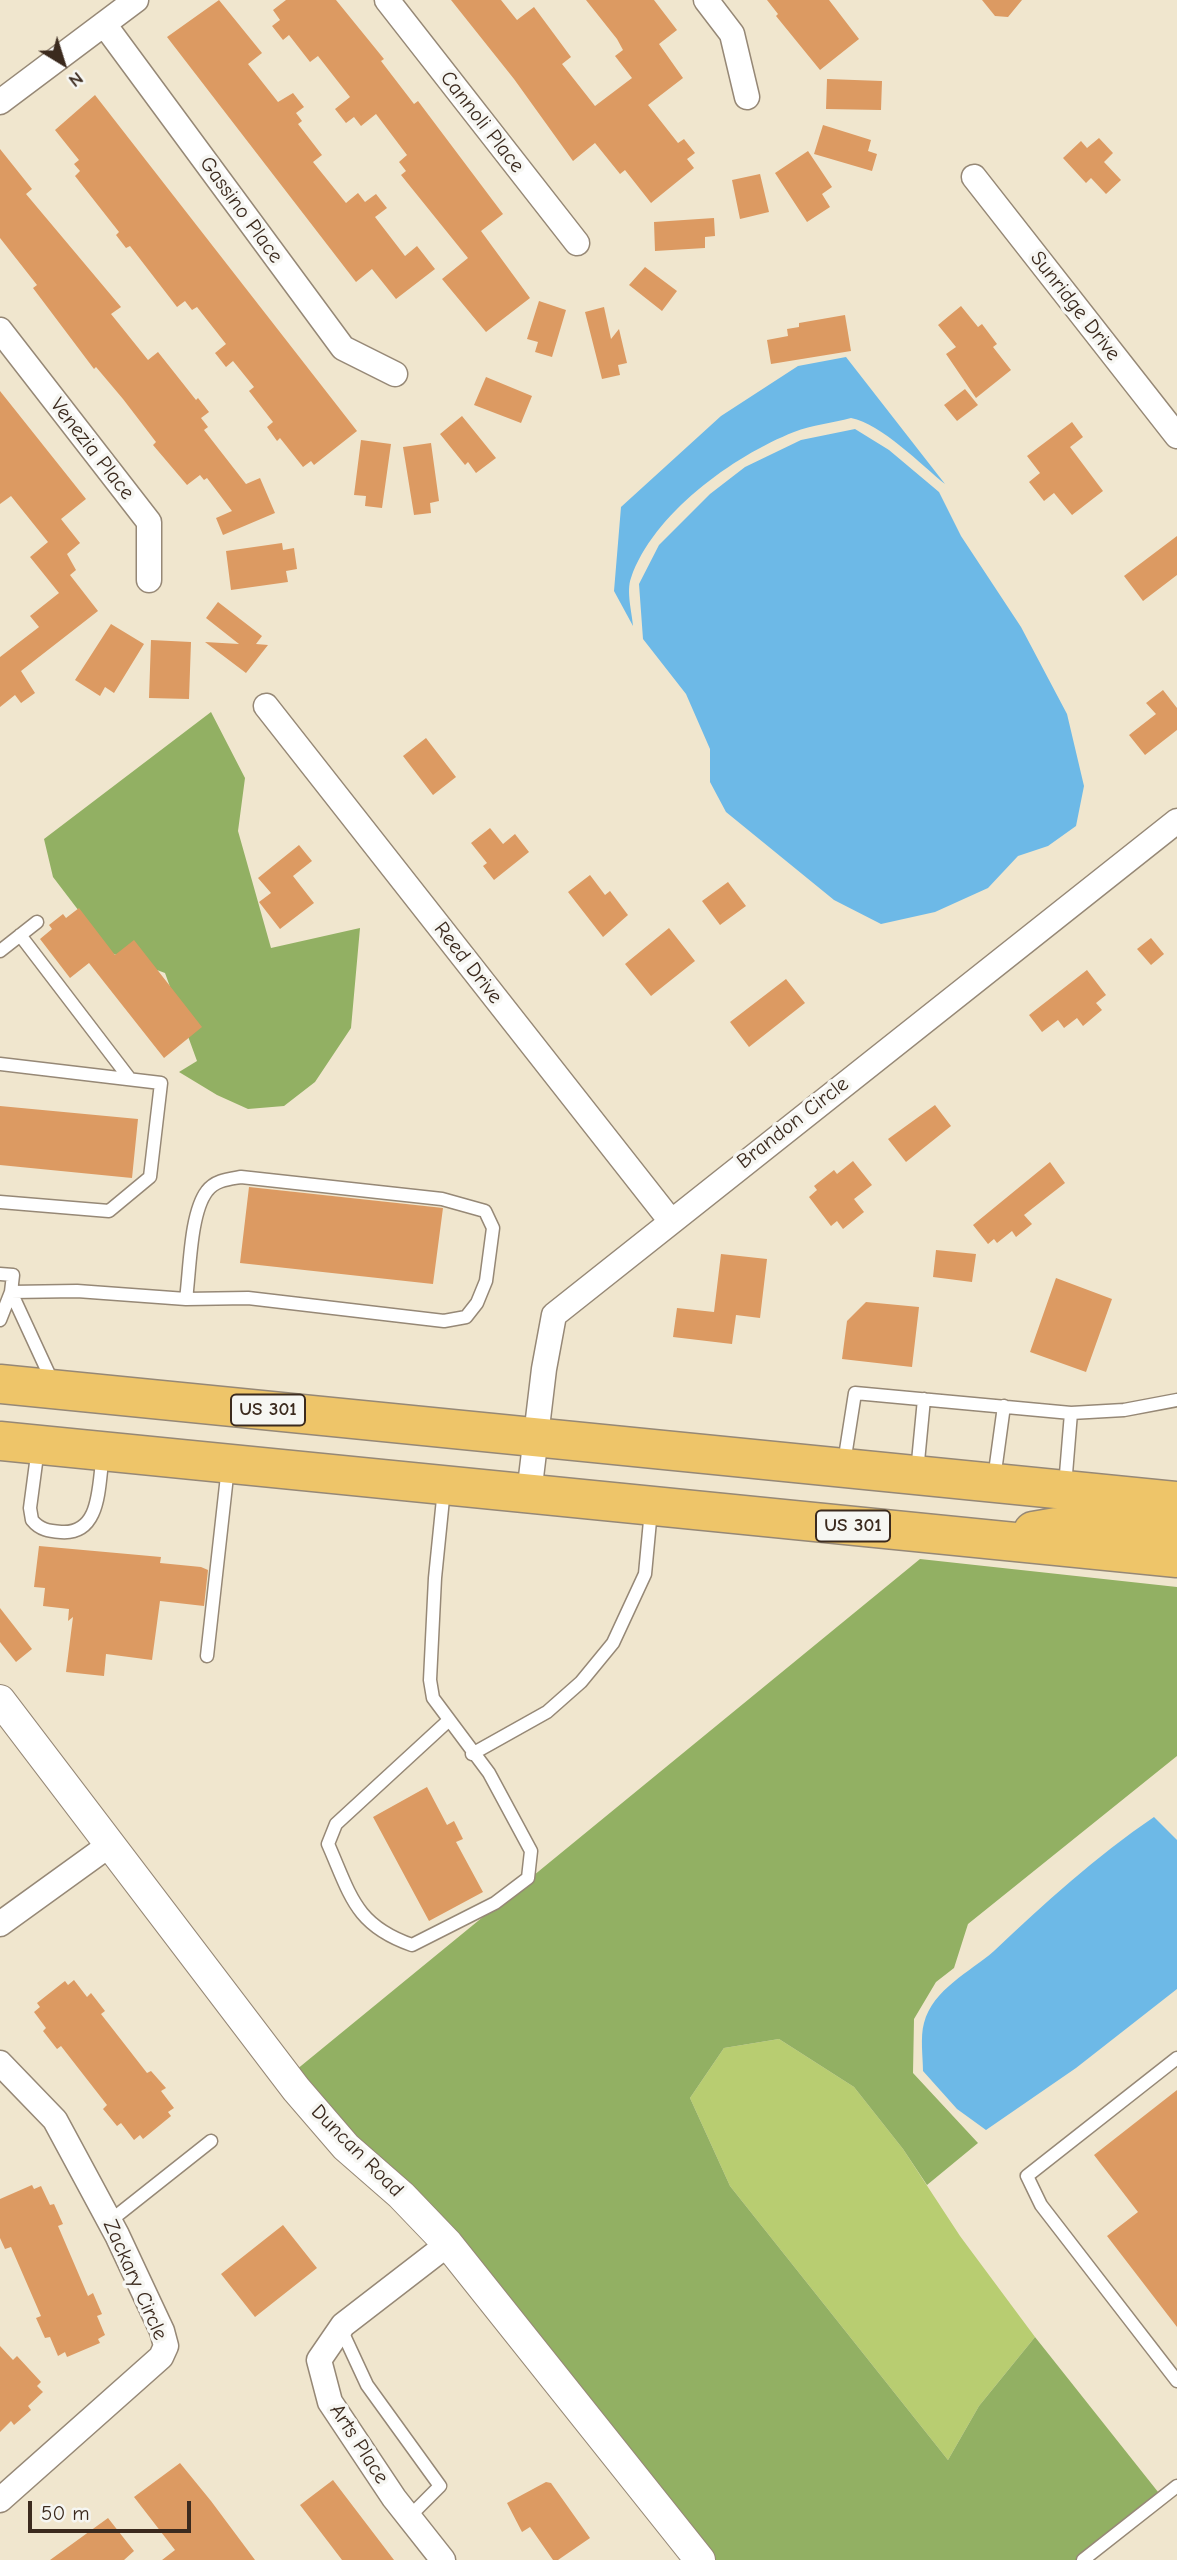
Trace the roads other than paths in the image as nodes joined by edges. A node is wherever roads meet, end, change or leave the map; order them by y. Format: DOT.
graph roads {
  1 [pos="136,0"];
  2 [pos="387,0"];
  3 [pos="706,0"];
  4 [pos="104,24"];
  5 [pos="747,97"];
  6 [pos="1,100"];
  7 [pos="974,177"];
  8 [pos="577,243"];
  9 [pos="0,330"];
  10 [pos="396,374"];
  11 [pos="1177,436"];
  12 [pos="149,580"];
  13 [pos="266,706"];
  14 [pos="1177,821"];
  15 [pos="37,922"];
  16 [pos="20,935"];
  17 [pos="0,951"];
  18 [pos="0,1064"];
  19 [pos="130,1079"];
  20 [pos="0,1202"];
  21 [pos="670,1220"];
  22 [pos="0,1274"];
  23 [pos="11,1292"];
  24 [pos="186,1299"];
  25 [pos="0,1320"];
  26 [pos="0,1384"];
  27 [pos="57,1390"];
  28 [pos="924,1399"];
  29 [pos="1177,1400"];
  30 [pos="1004,1406"];
  31 [pos="1071,1413"];
  32 [pos="535,1436"];
  33 [pos="0,1441"];
  34 [pos="38,1445"];
  35 [pos="103,1451"];
  36 [pos="228,1463"];
  37 [pos="844,1467"];
  38 [pos="917,1476"];
  39 [pos="993,1483"];
  40 [pos="444,1485"];
  41 [pos="1065,1489"];
  42 [pos="529,1494"];
  43 [pos="1177,1501"];
  44 [pos="652,1506"];
  45 [pos="1177,1531"];
  46 [pos="986,1539"];
  47 [pos="1177,1558"];
  48 [pos="206,1656"];
  49 [pos="0,1700"];
  50 [pos="448,1721"];
  51 [pos="472,1754"];
  52 [pos="108,1846"];
  53 [pos="3,1916"];
  54 [pos="1177,2058"];
  55 [pos="0,2063"];
  56 [pos="211,2141"];
  57 [pos="110,2221"];
  58 [pos="447,2244"];
  59 [pos="341,2329"];
  60 [pos="1177,2381"];
  61 [pos="1177,2486"];
  62 [pos="0,2500"];
  63 [pos="409,2517"];
  64 [pos="443,2560"];
  65 [pos="699,2560"];
  66 [pos="1083,2560"];
  1 -- 4 [label="street"];
  2 -- 8 [label="street, Cannoli Place"];
  3 -- 5 [label="street"];
  4 -- 6 [label="street"];
  4 -- 10 [label="street, Gassino Place"];
  7 -- 11 [label="street, Sunridge Drive"];
  9 -- 12 [label="street, Venezia Place"];
  13 -- 21 [label="street, Reed Drive"];
  14 -- 21 [label="street, Brandon Circle"];
  15 -- 16 [label="lane"];
  16 -- 17 [label="lane"];
  16 -- 19 [label="lane"];
  18 -- 19 [label="lane"];
  19 -- 20 [label="lane"];
  21 -- 32 [label="street, Brandon Circle"];
  22 -- 23 [label="lane"];
  23 -- 24 [label="lane"];
  23 -- 25 [label="lane"];
  23 -- 27 [label="lane"];
  24 -- 24 [label="lane"];
  26 -- 27 [label="main road, US 301"];
  27 -- 32 [label="main road, US 301"];
  28 -- 30 [label="lane"];
  28 -- 37 [label="lane"];
  28 -- 38 [label="lane"];
  29 -- 31 [label="lane"];
  30 -- 31 [label="lane"];
  30 -- 39 [label="lane"];
  31 -- 41 [label="lane"];
  32 -- 37 [label="main road, US 301"];
  32 -- 42 [label="street, Brandon Circle"];
  33 -- 34 [label="main road, US 301"];
  34 -- 35 [label="main road, US 301"];
  34 -- 35 [label="lane"];
  35 -- 36 [label="main road, US 301"];
  36 -- 40 [label="main road, US 301"];
  36 -- 48 [label="lane"];
  37 -- 38 [label="main road, US 301"];
  38 -- 39 [label="main road, US 301"];
  39 -- 41 [label="main road, US 301"];
  40 -- 42 [label="main road, US 301"];
  40 -- 50 [label="lane"];
  41 -- 43 [label="main road, US 301"];
  42 -- 44 [label="main road, US 301"];
  44 -- 46 [label="main road, US 301"];
  44 -- 51 [label="lane"];
  45 -- 46 [label="main road"];
  46 -- 47 [label="main road, US 301"];
  49 -- 52 [label="street, Duncan Road"];
  50 -- 51 [label="lane"];
  50 -- 51 [label="lane"];
  52 -- 53 [label="street"];
  52 -- 58 [label="street, Duncan Road"];
  54 -- 60 [label="lane"];
  55 -- 57 [label="street, Zackary Circle"];
  56 -- 57 [label="lane"];
  57 -- 62 [label="street, Zackary Circle"];
  58 -- 59 [label="street, Arts Place"];
  58 -- 65 [label="street, Duncan Road"];
  59 -- 63 [label="street, Arts Place"];
  59 -- 63 [label="lane"];
  61 -- 66 [label="lane"];
  63 -- 64 [label="street, Arts Place"];
}
